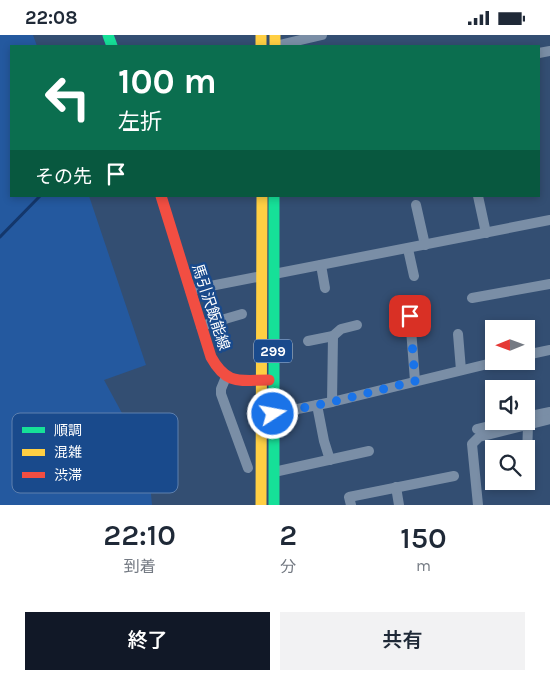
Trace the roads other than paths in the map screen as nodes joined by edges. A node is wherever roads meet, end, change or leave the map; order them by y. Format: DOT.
graph roads {
  1 [pos="322,35"];
  2 [pos="279,45"];
  3 [pos="161,197"];
  4 [pos="262,197"];
  5 [pos="274,197"];
  6 [pos="478,197"];
  7 [pos="416,205"];
  8 [pos="550,221"];
  9 [pos="486,233"];
  10 [pos="425,245"];
  11 [pos="408,249"];
  12 [pos="321,265"];
  13 [pos="274,274"];
  14 [pos="262,276"];
  15 [pos="414,276"];
  16 [pos="550,284"];
  17 [pos="325,288"];
  18 [pos="190,290"];
  19 [pos="472,298"];
  20 [pos="242,314"];
  21 [pos="410,316"];
  22 [pos="357,325"];
  23 [pos="201,326"];
  24 [pos="458,334"];
  25 [pos="333,336"];
  26 [pos="308,341"];
  27 [pos="550,350"];
  28 [pos="535,353"];
  29 [pos="485,364"];
  30 [pos="461,370"];
  31 [pos="226,377"];
  32 [pos="273,380"];
  33 [pos="260,381"];
  34 [pos="415,381"];
  35 [pos="332,402"];
  36 [pos="317,405"];
  37 [pos="550,412"];
  38 [pos="273,414"];
  39 [pos="535,418"];
  40 [pos="550,419"];
  41 [pos="535,420"];
  42 [pos="485,427"];
  43 [pos="477,429"];
  44 [pos="500,430"];
  45 [pos="368,451"];
  46 [pos="330,459"];
  47 [pos="248,468"];
  48 [pos="274,472"];
  49 [pos="454,476"];
  50 [pos="396,487"];
  51 [pos="261,505"];
  52 [pos="274,505"];
  53 [pos="351,505"];
  54 [pos="399,505"];
  55 [pos="478,505"];
  1 -- 2 [label="street"];
  3 -- 18 [label="main road, 馬引沢飯能線"];
  4 -- 14 [label="main road, 299"];
  5 -- 13 [label="main road, 299"];
  6 -- 9 [label="street"];
  7 -- 10 [label="street"];
  8 -- 9 [label="street"];
  9 -- 10 [label="street"];
  10 -- 11 [label="street"];
  11 -- 12 [label="street"];
  11 -- 15 [label="street"];
  12 -- 13 [label="street"];
  12 -- 17 [label="street"];
  13 -- 32 [label="main road, 299"];
  14 -- 18 [label="street"];
  14 -- 33 [label="main road, 299"];
  16 -- 19 [label="street"];
  18 -- 23 [label="main road, 馬引沢飯能線"];
  20 -- 23 [label="street"];
  21 -- 34 [label="street"];
  22 -- 25 [label="street"];
  23 -- 31 [label="main road, 馬引沢飯能線"];
  24 -- 30 [label="street"];
  25 -- 26 [label="street"];
  25 -- 35 [label="street"];
  27 -- 28 [label="street"];
  29 -- 30 [label="street"];
  30 -- 34 [label="street"];
  31 -- 33 [label="main road"];
  31 -- 47 [label="street"];
  32 -- 33 [label="main road"];
  32 -- 38 [label="main road, 299"];
  33 -- 51 [label="main road, 299"];
  34 -- 35 [label="street"];
  35 -- 36 [label="street"];
  36 -- 38 [label="street"];
  36 -- 46 [label="street"];
  37 -- 39 [label="street"];
  38 -- 48 [label="main road, 299"];
  40 -- 41 [label="street"];
  42 -- 43 [label="street"];
  44 -- 55 [label="street"];
  45 -- 46 [label="street"];
  46 -- 48 [label="street"];
  48 -- 52 [label="main road, 299"];
  49 -- 50 [label="street"];
  50 -- 53 [label="street"];
  50 -- 54 [label="street"];
}
